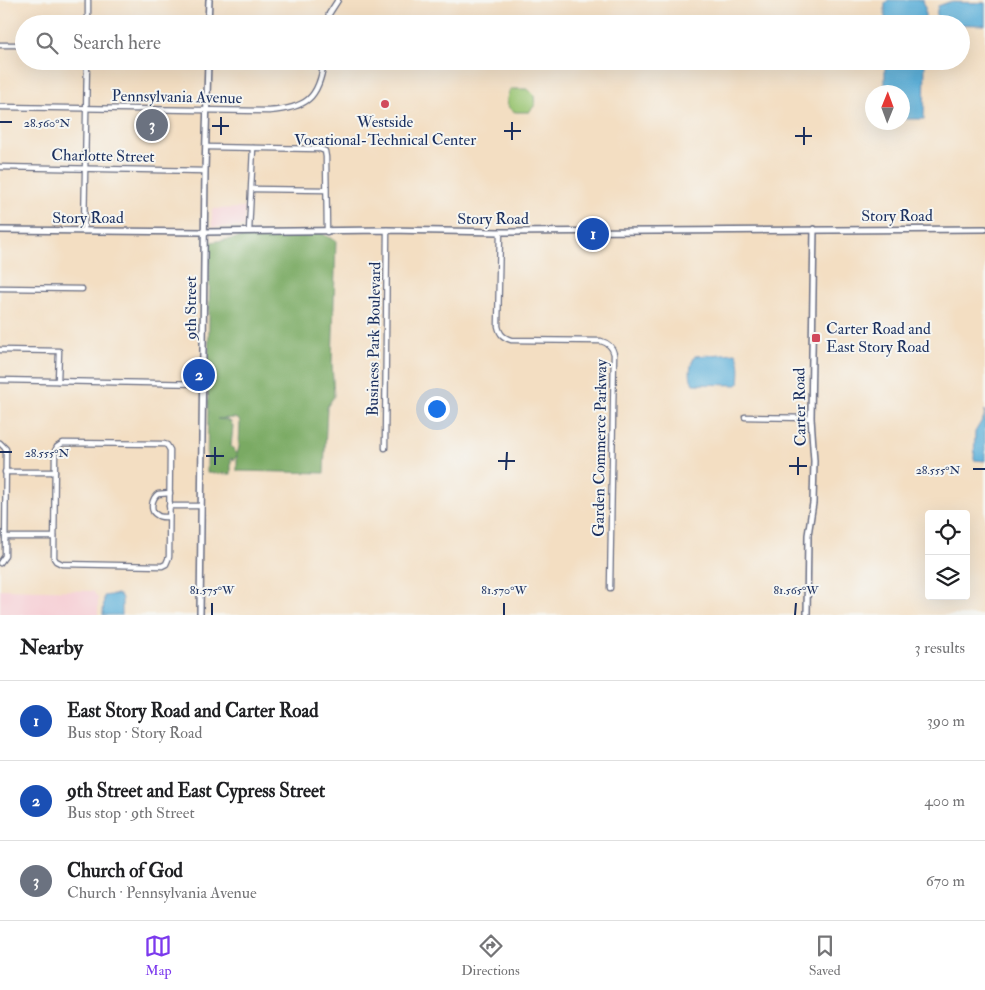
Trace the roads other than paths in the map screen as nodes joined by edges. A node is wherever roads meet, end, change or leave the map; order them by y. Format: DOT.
graph roads {
  1 [pos="88,0"];
  2 [pos="208,0"];
  3 [pos="338,0"];
  4 [pos="88,15"];
  5 [pos="208,15"];
  6 [pos="329,15"];
  7 [pos="0,45"];
  8 [pos="15,45"];
  9 [pos="87,70"];
  10 [pos="208,70"];
  11 [pos="322,70"];
  12 [pos="0,107"];
  13 [pos="86,108"];
  14 [pos="207,110"];
  15 [pos="206,147"];
  16 [pos="253,148"];
  17 [pos="0,167"];
  18 [pos="85,168"];
  19 [pos="205,171"];
  20 [pos="252,189"];
  21 [pos="326,190"];
  22 [pos="814,229"];
  23 [pos="985,229"];
  24 [pos="0,230"];
  25 [pos="84,230"];
  26 [pos="387,230"];
  27 [pos="249,231"];
  28 [pos="204,232"];
  29 [pos="327,232"];
  30 [pos="500,232"];
  31 [pos="0,288"];
  32 [pos="82,289"];
  33 [pos="0,350"];
  34 [pos="0,380"];
  35 [pos="58,381"];
  36 [pos="203,384"];
  37 [pos="745,417"];
  38 [pos="811,418"];
  39 [pos="0,443"];
  40 [pos="385,448"];
  41 [pos="5,472"];
  42 [pos="55,472"];
  43 [pos="170,493"];
  44 [pos="169,506"];
  45 [pos="201,506"];
  46 [pos="169,517"];
  47 [pos="5,537"];
  48 [pos="54,537"];
  49 [pos="0,562"];
  50 [pos="610,588"];
  51 [pos="200,615"];
  52 [pos="807,615"];
  1 -- 4 [label="street"];
  2 -- 5 [label="street"];
  3 -- 6 [label="street"];
  7 -- 8 [label="street"];
  9 -- 13 [label="street"];
  10 -- 14 [label="street, 9th Street"];
  11 -- 14 [label="street, Pennsylvania Avenue"];
  12 -- 13 [label="street, Pennsylvania Avenue"];
  13 -- 14 [label="street, Pennsylvania Avenue"];
  13 -- 18 [label="street"];
  14 -- 15 [label="street, 9th Street"];
  15 -- 16 [label="street"];
  15 -- 19 [label="street, 9th Street"];
  16 -- 20 [label="street"];
  16 -- 21 [label="street"];
  17 -- 18 [label="street, Charlotte Street"];
  18 -- 19 [label="street, Charlotte Street"];
  18 -- 25 [label="street"];
  19 -- 28 [label="street, 9th Street"];
  20 -- 21 [label="street"];
  20 -- 27 [label="street"];
  21 -- 29 [label="street"];
  22 -- 23 [label="street, Story Road"];
  22 -- 30 [label="street, Story Road"];
  22 -- 38 [label="street, Carter Road"];
  24 -- 25 [label="street, Story Road"];
  25 -- 28 [label="street, Story Road"];
  26 -- 29 [label="street, Story Road"];
  26 -- 30 [label="street, Story Road"];
  26 -- 40 [label="street, Business Park Boulevard"];
  27 -- 28 [label="street, Story Road"];
  27 -- 29 [label="street, Story Road"];
  28 -- 36 [label="street, 9th Street"];
  30 -- 50 [label="street, Garden Commerce Parkway"];
  31 -- 32 [label="street"];
  33 -- 35 [label="street"];
  34 -- 35 [label="street"];
  35 -- 36 [label="street"];
  36 -- 45 [label="street, 9th Street"];
  37 -- 38 [label="street"];
  38 -- 52 [label="street, Carter Road"];
  39 -- 41 [label="street"];
  41 -- 42 [label="street"];
  41 -- 47 [label="street"];
  42 -- 43 [label="street"];
  42 -- 48 [label="street"];
  43 -- 44 [label="street"];
  43 -- 46 [label="street"];
  44 -- 45 [label="street"];
  44 -- 46 [label="street"];
  45 -- 51 [label="street, 9th Street"];
  46 -- 48 [label="street"];
  47 -- 48 [label="street"];
  47 -- 49 [label="street"];
}
